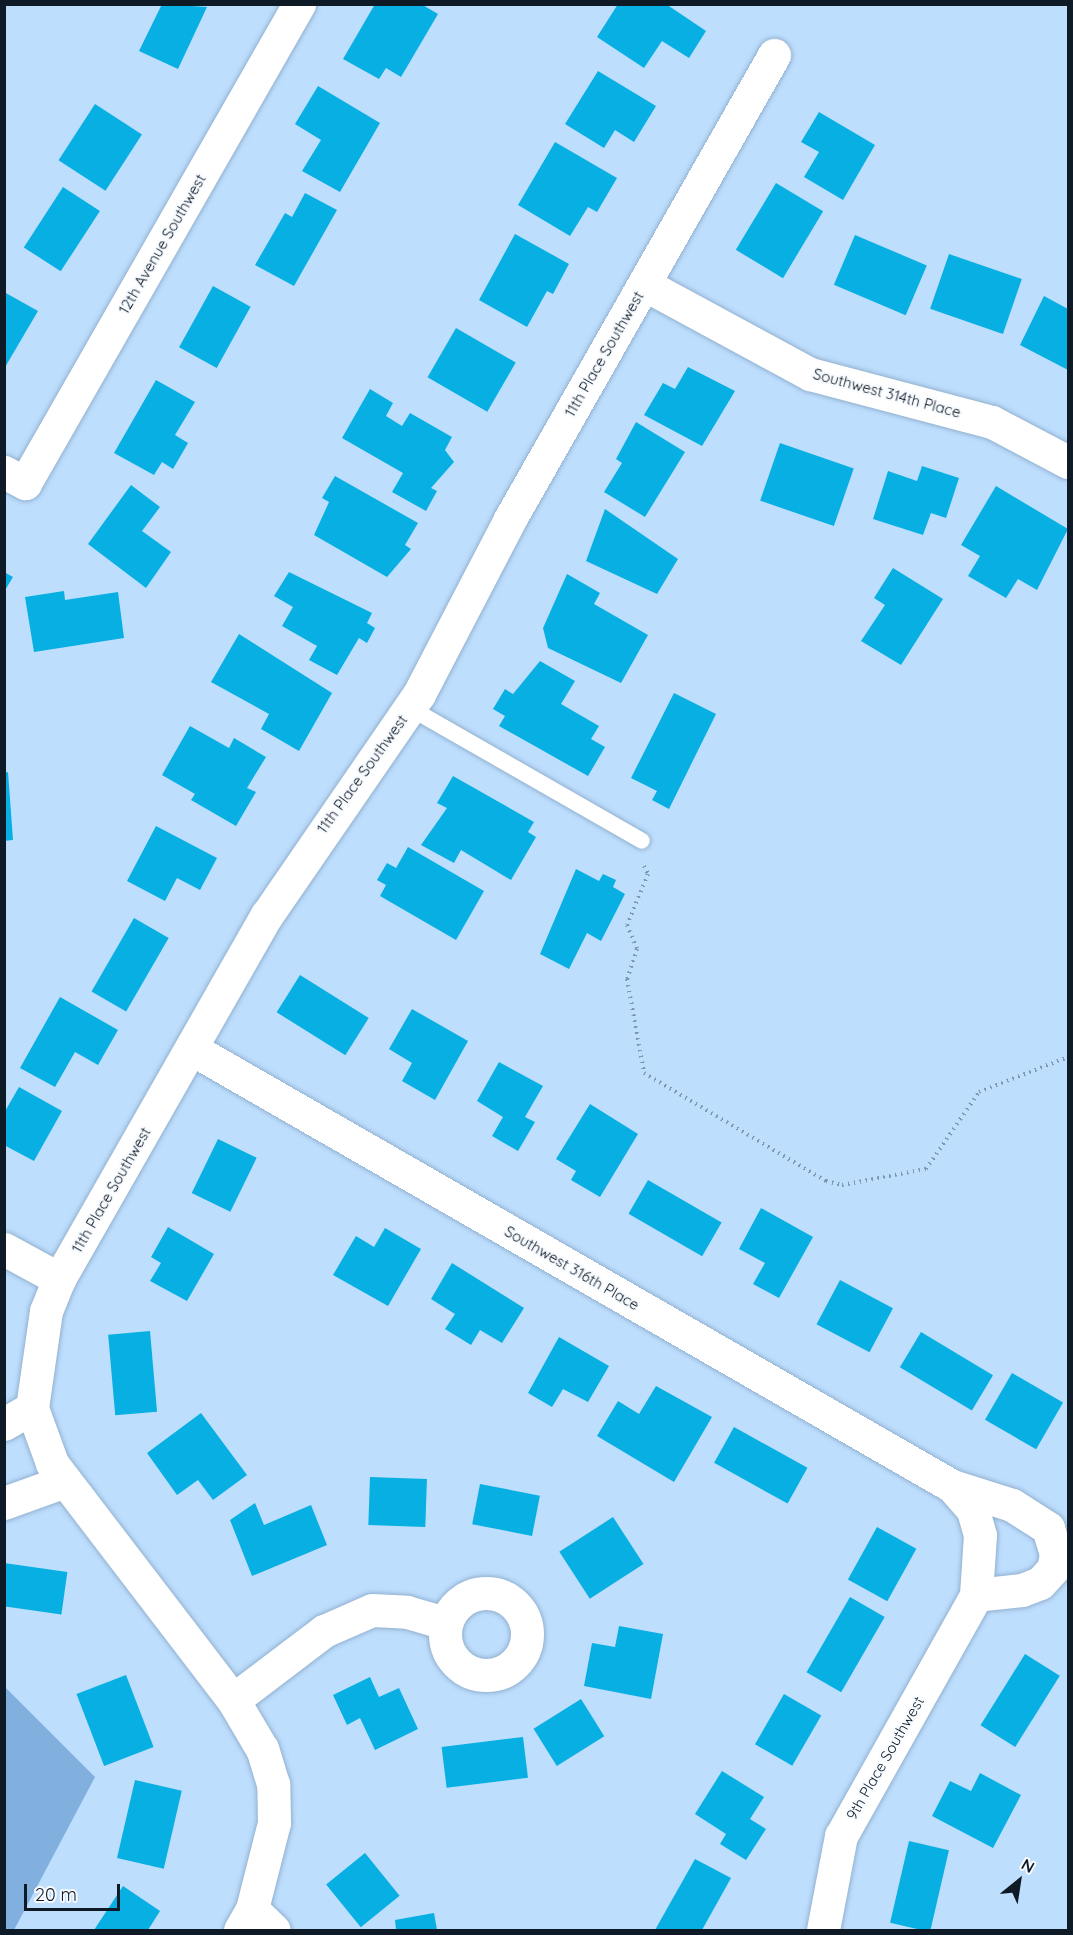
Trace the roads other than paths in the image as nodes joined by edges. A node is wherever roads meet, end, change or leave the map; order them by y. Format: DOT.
graph roads {
  1 [pos="299,4"];
  2 [pos="774,55"];
  3 [pos="644,284"];
  4 [pos="1068,462"];
  5 [pos="15,478"];
  6 [pos="410,708"];
  7 [pos="642,842"];
  8 [pos="192,1049"];
  9 [pos="4,1249"];
  10 [pos="59,1279"];
  11 [pos="18,1416"];
  12 [pos="65,1481"];
  13 [pos="952,1486"];
  14 [pos="4,1503"];
  15 [pos="976,1595"];
  16 [pos="445,1623"];
  17 [pos="232,1700"];
  18 [pos="255,1923"];
  19 [pos="823,1930"];
  1 -- 5 [label="street, 12th Avenue Southwest"];
  2 -- 3 [label="street, 11th Place Southwest"];
  3 -- 4 [label="street, Southwest 314th Place"];
  3 -- 6 [label="street, 11th Place Southwest"];
  6 -- 7 [label="lane"];
  6 -- 8 [label="street, 11th Place Southwest"];
  8 -- 10 [label="street, 11th Place Southwest"];
  8 -- 13 [label="street, Southwest 316th Place"];
  9 -- 10 [label="street"];
  10 -- 11 [label="street, 11th Place Southwest"];
  11 -- 12 [label="street, 11th Place Southwest"];
  12 -- 14 [label="street"];
  12 -- 17 [label="street, 11th Place Southwest"];
  13 -- 15 [label="street, 9th Place Southwest"];
  13 -- 15 [label="street"];
  15 -- 19 [label="street, 9th Place Southwest"];
  16 -- 17 [label="street"];
  17 -- 18 [label="street, 11th Place Southwest"];
}
